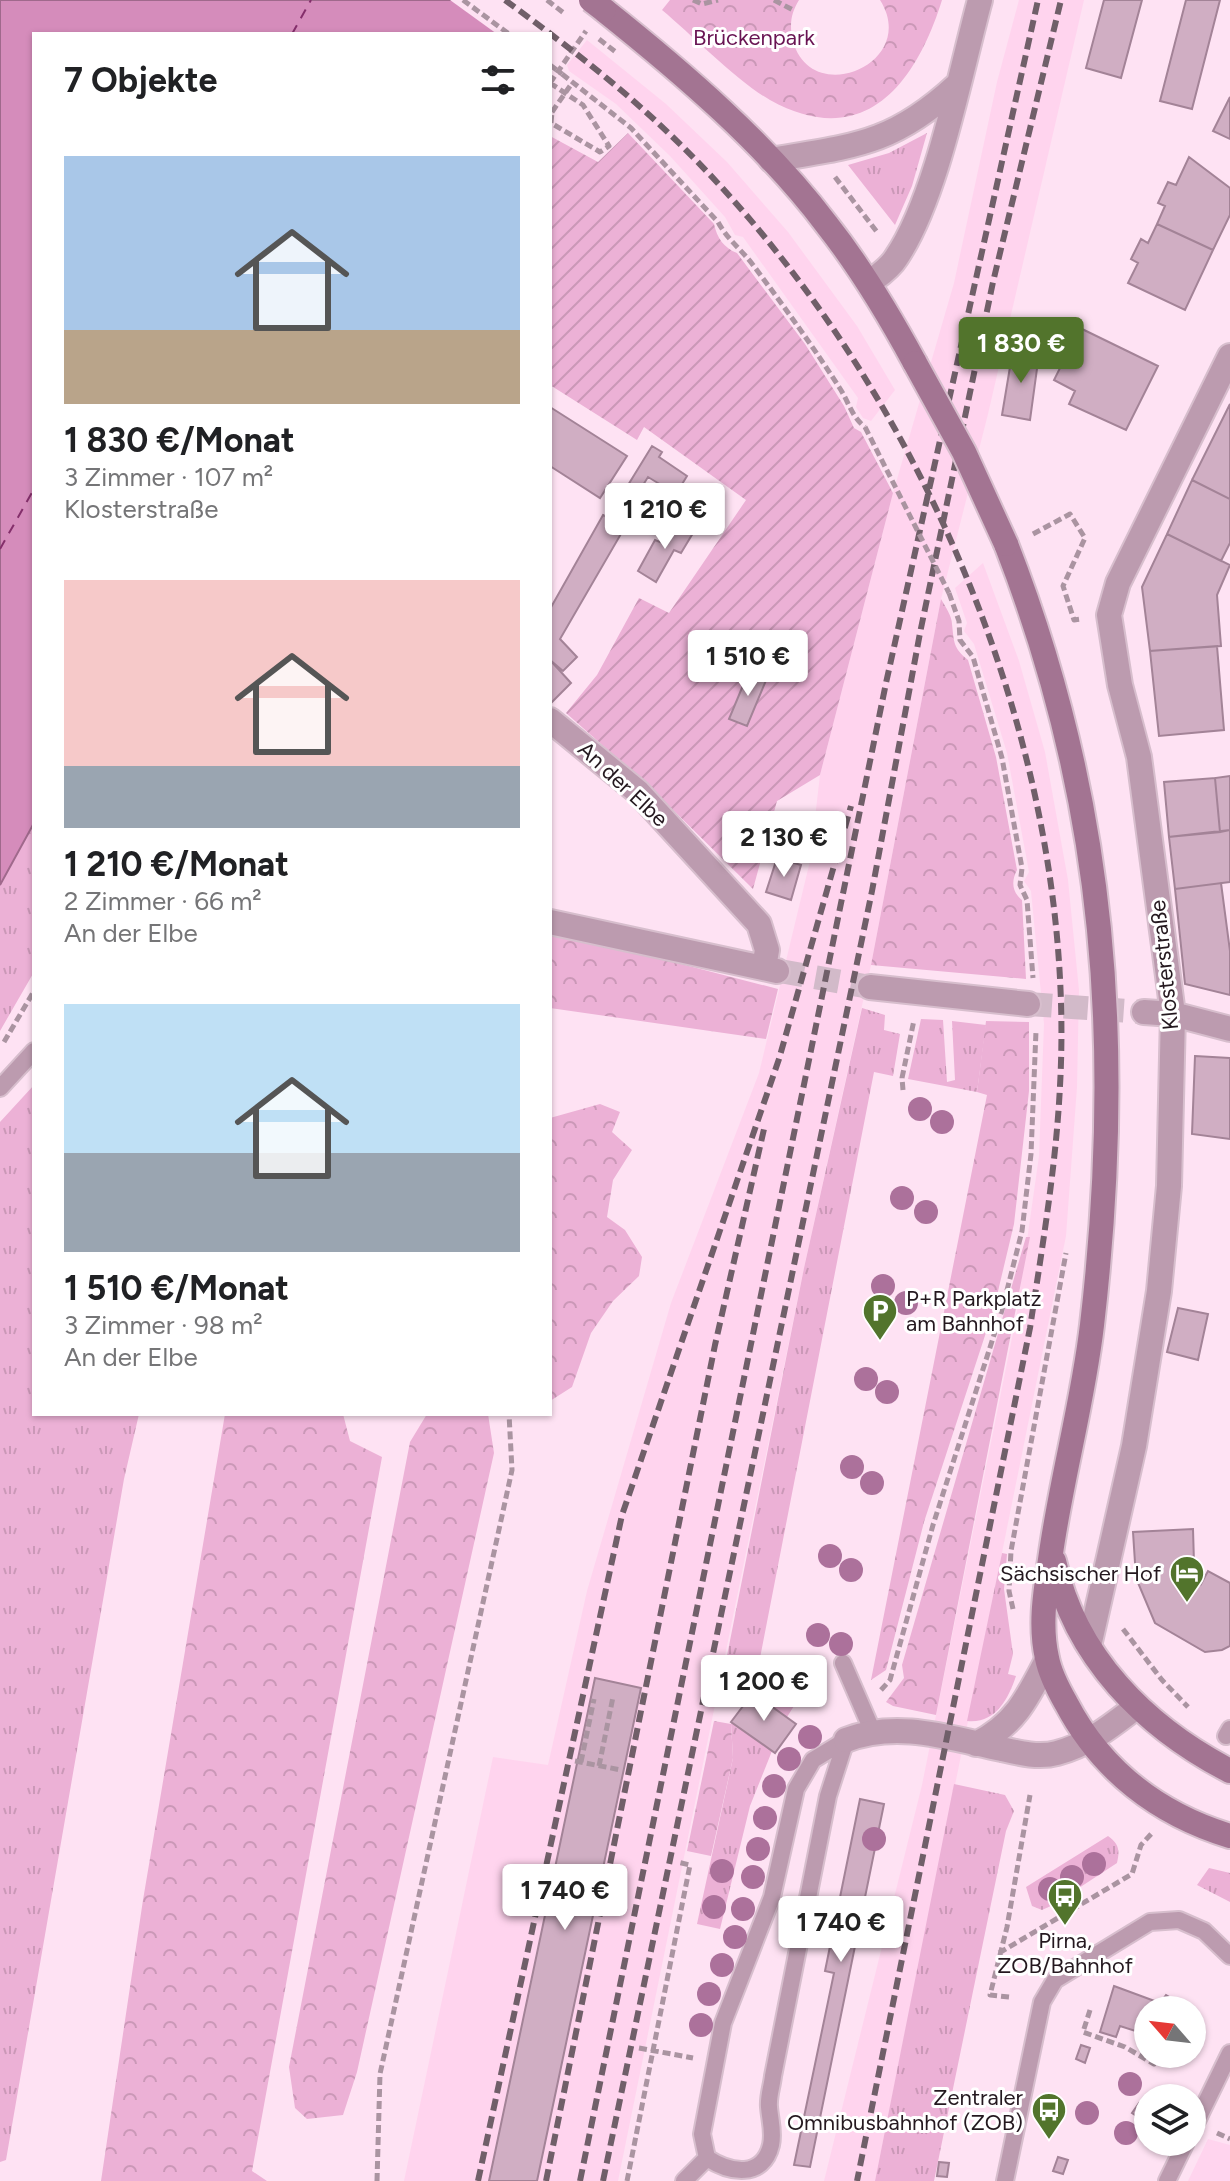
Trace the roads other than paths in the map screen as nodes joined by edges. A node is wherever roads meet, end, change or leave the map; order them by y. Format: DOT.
graph roads {
  1 [pos="980,0"];
  2 [pos="595,11"];
  3 [pos="956,86"];
  4 [pos="771,160"];
  5 [pos="869,283"];
  6 [pos="1230,356"];
  7 [pos="552,722"];
  8 [pos="552,922"];
  9 [pos="870,987"];
  10 [pos="1033,1006"];
  11 [pos="1144,1012"];
  12 [pos="1173,1014"];
  13 [pos="1230,1029"];
  14 [pos="32,1053"];
  15 [pos="0,1088"];
  16 [pos="1052,1547"];
  17 [pos="1089,1646"];
  18 [pos="1047,1660"];
  19 [pos="843,1663"];
  20 [pos="1136,1707"];
  21 [pos="872,1730"];
  22 [pos="846,1740"];
  23 [pos="1087,1742"];
  24 [pos="976,1744"];
  25 [pos="1221,1766"];
  26 [pos="1230,1836"];
  27 [pos="1230,1956"];
  28 [pos="1230,2053"];
  29 [pos="1206,2102"];
  30 [pos="1179,2156"];
  31 [pos="707,2158"];
  32 [pos="684,2181"];
  33 [pos="1005,2181"];
  34 [pos="1167,2181"];
  1 -- 3 [label="street"];
  2 -- 4 [label="main road"];
  3 -- 4 [label="street"];
  3 -- 5 [label="street"];
  4 -- 5 [label="main road"];
  5 -- 16 [label="main road, bridge"];
  6 -- 12 [label="street, Klosterstraße"];
  7 -- 8 [label="street, An der Elbe"];
  9 -- 10 [label="street"];
  11 -- 12 [label="street"];
  12 -- 13 [label="street"];
  12 -- 17 [label="street, Klosterstraße"];
  14 -- 15 [label="lane"];
  16 -- 17 [label="main road"];
  16 -- 18 [label="main road"];
  17 -- 20 [label="main road"];
  18 -- 23 [label="main road"];
  18 -- 24 [label="street"];
  19 -- 21 [label="lane"];
  20 -- 23 [label="street"];
  20 -- 25 [label="main road"];
  21 -- 22 [label="street"];
  21 -- 24 [label="street"];
  22 -- 31 [label="lane"];
  22 -- 31 [label="lane"];
  23 -- 24 [label="street"];
  23 -- 26 [label="main road"];
  27 -- 33 [label="lane"];
  28 -- 29 [label="lane"];
  30 -- 34 [label="lane"];
  31 -- 32 [label="lane"];
}
